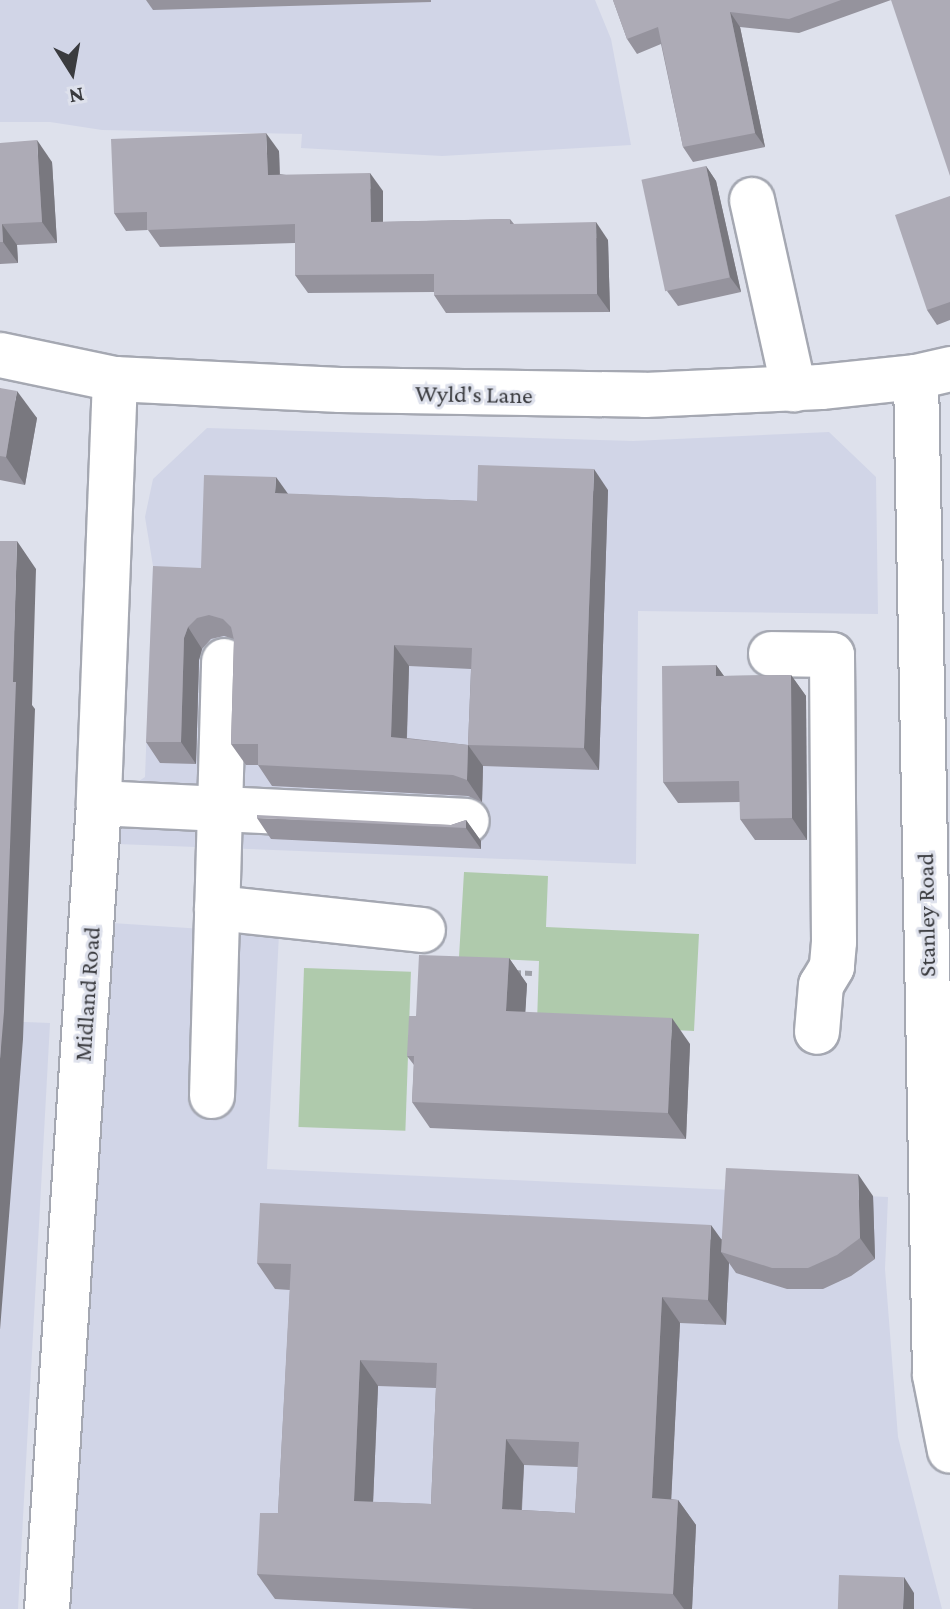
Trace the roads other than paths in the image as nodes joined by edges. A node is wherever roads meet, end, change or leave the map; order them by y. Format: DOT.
graph roads {
  1 [pos="752,200"];
  2 [pos="0,355"];
  3 [pos="933,373"];
  4 [pos="115,379"];
  5 [pos="794,389"];
  6 [pos="771,654"];
  7 [pos="224,661"];
  8 [pos="99,803"];
  9 [pos="219,808"];
  10 [pos="467,821"];
  11 [pos="217,908"];
  12 [pos="423,930"];
  13 [pos="817,1032"];
  14 [pos="212,1096"];
  15 [pos="950,1451"];
  16 [pos="47,1609"];
  1 -- 5 [label="street"];
  2 -- 4 [label="street, Wyld's Lane"];
  3 -- 5 [label="street, Wyld's Lane"];
  3 -- 15 [label="street, Stanley Road"];
  4 -- 5 [label="street, Wyld's Lane"];
  4 -- 8 [label="street, Midland Road"];
  6 -- 13 [label="street"];
  7 -- 9 [label="street"];
  8 -- 9 [label="street"];
  8 -- 16 [label="street, Midland Road"];
  9 -- 10 [label="street"];
  9 -- 11 [label="street"];
  11 -- 12 [label="street"];
  11 -- 14 [label="street"];
}
